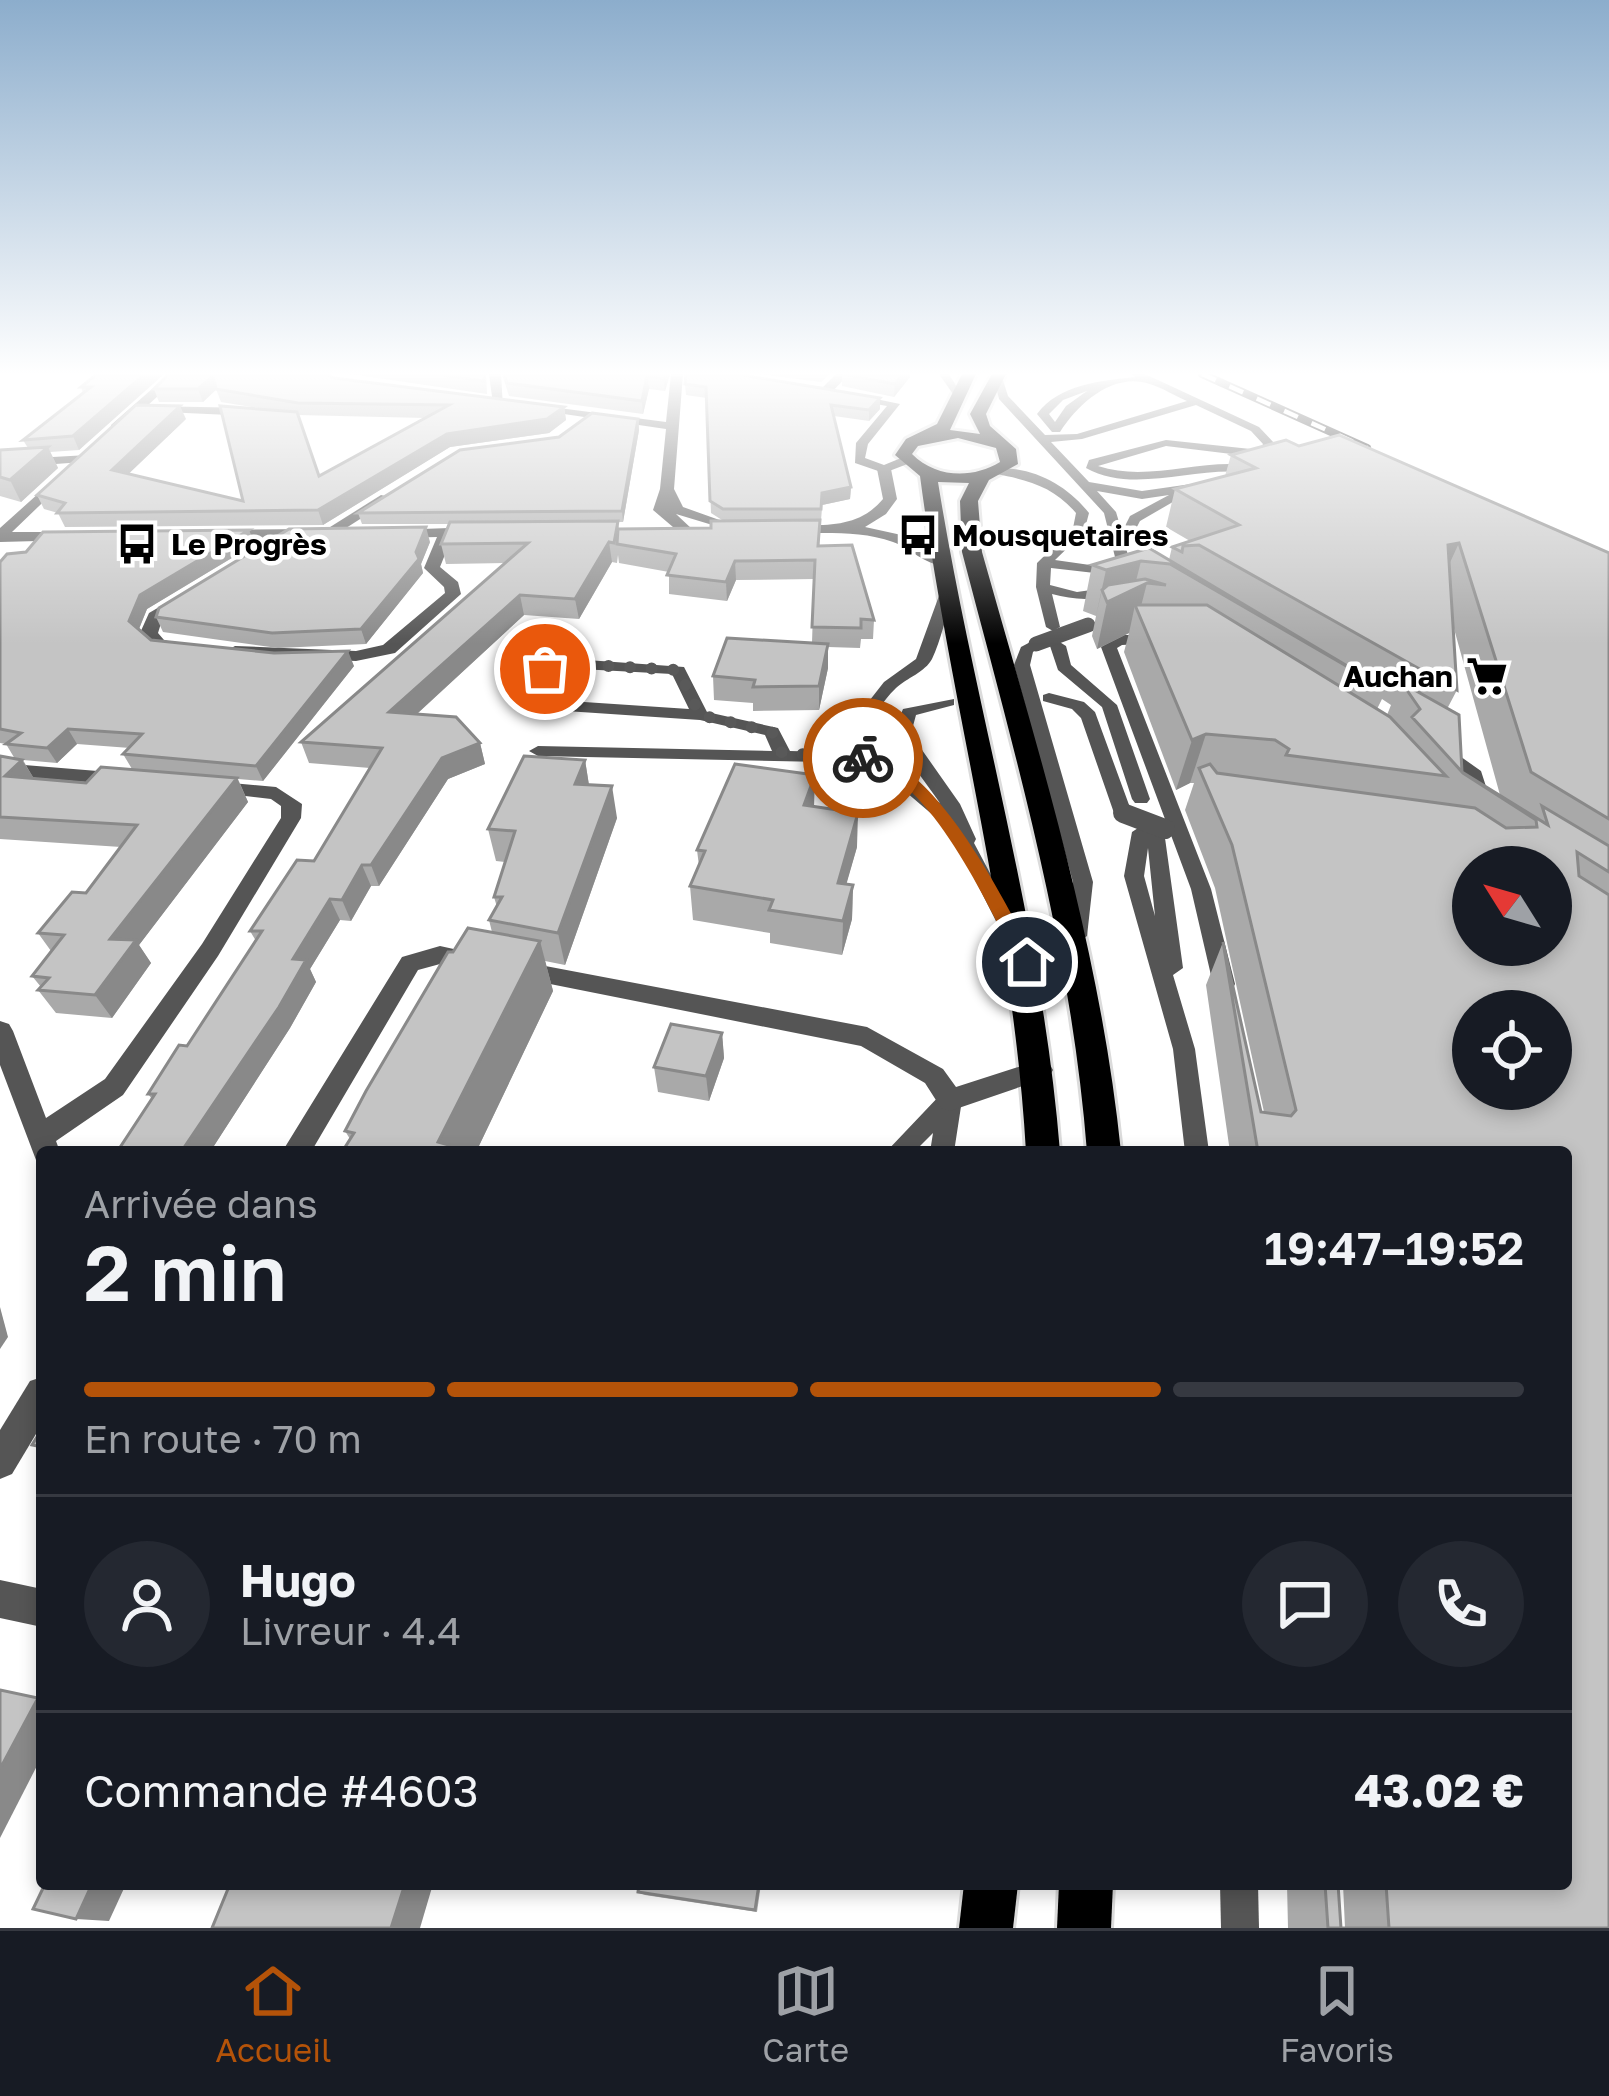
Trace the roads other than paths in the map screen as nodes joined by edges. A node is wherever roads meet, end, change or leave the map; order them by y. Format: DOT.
graph roads {
  1 [pos="76,464"];
  2 [pos="668,464"];
  3 [pos="866,464"];
  4 [pos="916,464"];
  5 [pos="1002,464"];
  6 [pos="1072,464"];
  7 [pos="1093,464"];
  8 [pos="1198,464"];
  9 [pos="1211,464"];
  10 [pos="1256,464"];
  11 [pos="918,468"];
  12 [pos="1250,469"];
  13 [pos="991,473"];
  14 [pos="887,477"];
  15 [pos="1089,486"];
  16 [pos="1191,488"];
  17 [pos="667,489"];
  18 [pos="394,493"];
  19 [pos="854,529"];
  20 [pos="662,530"];
  21 [pos="685,530"];
  22 [pos="734,530"];
  23 [pos="754,530"];
  24 [pos="774,530"];
  25 [pos="507,532"];
  26 [pos="446,533"];
  27 [pos="289,534"];
  28 [pos="327,534"];
  29 [pos="195,535"];
  30 [pos="0,536"];
  31 [pos="89,536"];
  32 [pos="1121,546"];
  33 [pos="254,556"];
  34 [pos="939,562"];
  35 [pos="1044,563"];
  36 [pos="1127,575"];
  37 [pos="1042,587"];
  38 [pos="1146,588"];
  39 [pos="194,592"];
  40 [pos="945,596"];
  41 [pos="1109,620"];
  42 [pos="1178,642"];
  43 [pos="198,650"];
  44 [pos="219,650"];
  45 [pos="1049,698"];
  46 [pos="948,702"];
  47 [pos="700,715"];
  48 [pos="1415,732"];
  49 [pos="538,751"];
  50 [pos="782,753"];
  51 [pos="876,758"];
  52 [pos="0,769"];
  53 [pos="138,781"];
  54 [pos="184,785"];
  55 [pos="1143,792"];
  56 [pos="1192,793"];
  57 [pos="1170,806"];
  58 [pos="1498,824"];
  59 [pos="1161,833"];
  60 [pos="969,850"];
  61 [pos="1075,954"];
  62 [pos="1027,962"];
  63 [pos="1230,1013"];
  64 [pos="0,1031"];
  65 [pos="1040,1070"];
  66 [pos="950,1100"];
  67 [pos="44,1143"];
  68 [pos="300,1146"];
  69 [pos="904,1146"];
  70 [pos="942,1146"];
  71 [pos="1043,1146"];
  72 [pos="1104,1146"];
  73 [pos="1196,1146"];
  74 [pos="36,1403"];
  75 [pos="0,1462"];
  76 [pos="0,1599"];
  77 [pos="36,1607"];
  78 [pos="990,1890"];
  79 [pos="1086,1890"];
  80 [pos="1239,1890"];
  81 [pos="986,1928"];
  82 [pos="1084,1928"];
  83 [pos="1240,1928"];
  1 -- 30 [label="street"];
  2 -- 17 [label="street"];
  3 -- 14 [label="lane"];
  4 -- 11 [label="main road"];
  5 -- 13 [label="main road"];
  6 -- 15 [label="lane"];
  7 -- 8 [label="lane"];
  9 -- 12 [label="lane"];
  10 -- 12 [label="lane"];
  11 -- 13 [label="main road"];
  11 -- 14 [label="street"];
  11 -- 34 [label="main road"];
  12 -- 16 [label="lane"];
  13 -- 35 [label="lane"];
  13 -- 61 [label="main road"];
  14 -- 19 [label="street"];
  15 -- 16 [label="lane"];
  15 -- 32 [label="lane"];
  16 -- 32 [label="lane"];
  17 -- 21 [label="street"];
  17 -- 22 [label="street"];
  18 -- 28 [label="street"];
  19 -- 24 [label="street"];
  19 -- 34 [label="street"];
  20 -- 21 [label="street"];
  21 -- 22 [label="street"];
  22 -- 23 [label="street"];
  25 -- 26 [label="street"];
  26 -- 28 [label="street"];
  26 -- 44 [label="street"];
  27 -- 28 [label="street"];
  27 -- 29 [label="street"];
  27 -- 33 [label="street"];
  30 -- 31 [label="street"];
  32 -- 36 [label="lane"];
  34 -- 40 [label="main road"];
  35 -- 36 [label="lane"];
  35 -- 37 [label="lane"];
  36 -- 37 [label="lane"];
  36 -- 38 [label="lane"];
  37 -- 55 [label="lane"];
  39 -- 43 [label="street"];
  40 -- 51 [label="lane"];
  40 -- 62 [label="main road"];
  41 -- 61 [label="lane, bridge"];
  42 -- 57 [label="lane"];
  45 -- 59 [label="lane, bridge"];
  46 -- 60 [label="lane"];
  47 -- 47 [label="lane"];
  47 -- 50 [label="lane"];
  48 -- 58 [label="lane"];
  49 -- 50 [label="lane"];
  50 -- 51 [label="lane"];
  51 -- 60 [label="lane"];
  52 -- 53 [label="street"];
  54 -- 67 [label="street"];
  56 -- 57 [label="lane"];
  57 -- 59 [label="lane"];
  59 -- 63 [label="lane"];
  59 -- 73 [label="lane"];
  60 -- 62 [label="lane"];
  61 -- 72 [label="main road"];
  62 -- 65 [label="main road"];
  64 -- 67 [label="street"];
  65 -- 66 [label="street"];
  65 -- 71 [label="main road"];
  66 -- 68 [label="street"];
  66 -- 69 [label="lane"];
  66 -- 70 [label="lane"];
  74 -- 75 [label="street"];
  76 -- 77 [label="street"];
  78 -- 81 [label="main road"];
  79 -- 82 [label="main road"];
  80 -- 83 [label="lane"];
}
